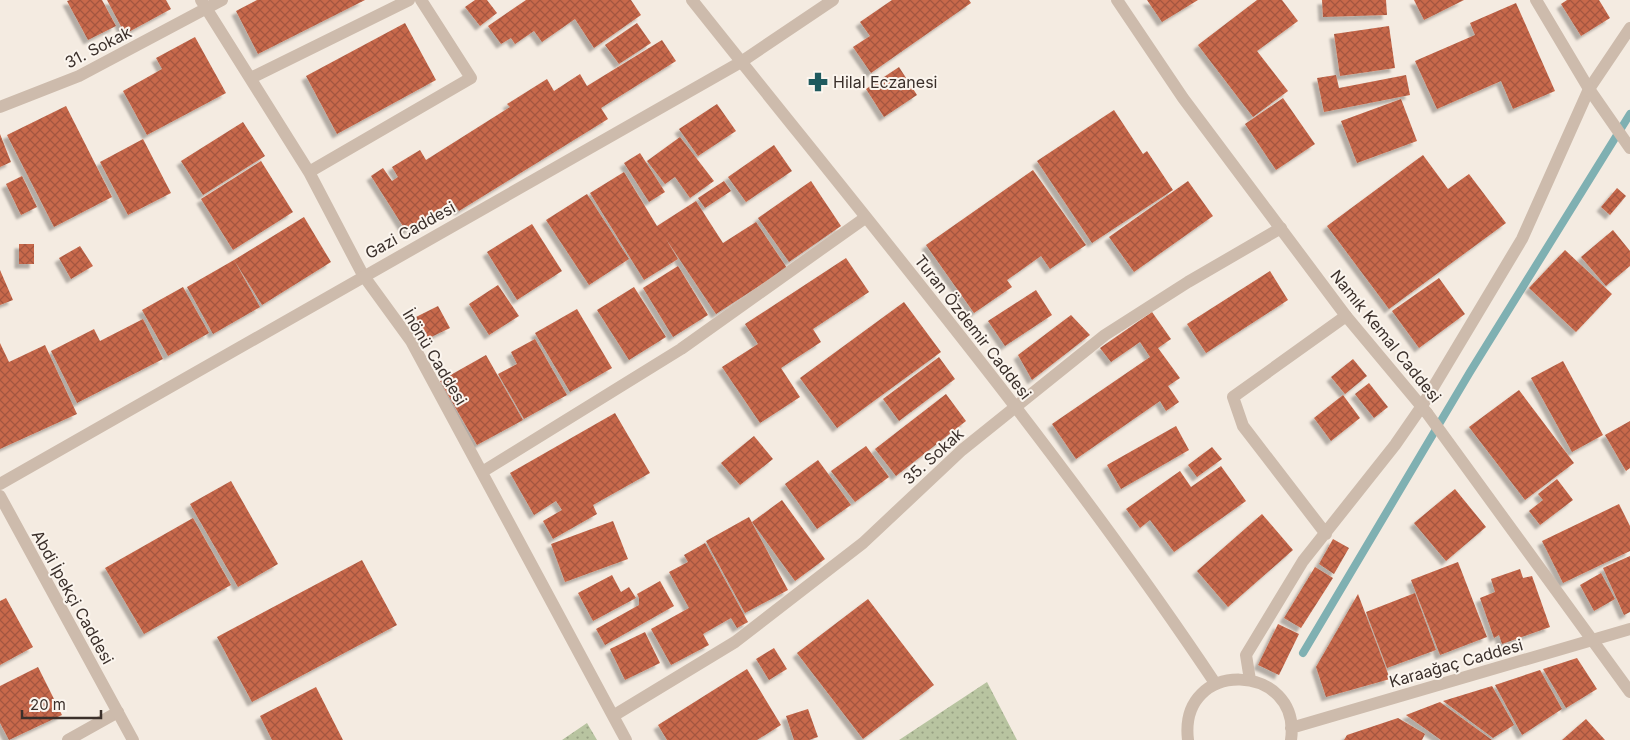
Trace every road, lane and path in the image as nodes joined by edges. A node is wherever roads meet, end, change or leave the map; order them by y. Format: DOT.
graph roads {
  1 [pos="222,0"];
  2 [pos="409,0"];
  3 [pos="421,0"];
  4 [pos="692,0"];
  5 [pos="833,0"];
  6 [pos="1117,0"];
  7 [pos="1536,0"];
  8 [pos="204,4"];
  9 [pos="1630,28"];
  10 [pos="742,62"];
  11 [pos="251,78"];
  12 [pos="1589,89"];
  13 [pos="0,107"];
  14 [pos="1630,148"];
  15 [pos="308,172"];
  16 [pos="865,218"];
  17 [pos="1281,228"];
  18 [pos="363,275"];
  19 [pos="1346,316"];
  20 [pos="1016,407"];
  21 [pos="1425,410"];
  22 [pos="482,472"];
  23 [pos="0,484"];
  24 [pos="0,496"];
  25 [pos="1326,534"];
  26 [pos="1630,629"];
  27 [pos="1593,641"];
  28 [pos="1250,680"];
  29 [pos="1215,684"];
  30 [pos="1630,692"];
  31 [pos="118,712"];
  32 [pos="613,716"];
  33 [pos="1291,734"];
  34 [pos="68,740"];
  35 [pos="133,740"];
  36 [pos="626,740"];
  37 [pos="1188,740"];
  1 -- 8 [label="street, 31. Sokak"];
  2 -- 11 [label="street"];
  3 -- 15 [label="street"];
  4 -- 10 [label="street, Turan Özdemir Caddesi"];
  5 -- 10 [label="street, Gazi Caddesi"];
  6 -- 17 [label="street, Namık Kemal Caddesi"];
  7 -- 12 [label="street"];
  8 -- 11 [label="street, İnönü Caddesi"];
  8 -- 13 [label="street, 31. Sokak"];
  9 -- 12 [label="street"];
  10 -- 16 [label="street, Turan Özdemir Caddesi"];
  10 -- 18 [label="street, Gazi Caddesi"];
  11 -- 15 [label="street, İnönü Caddesi"];
  12 -- 14 [label="street"];
  12 -- 21 [label="street"];
  15 -- 18 [label="street, İnönü Caddesi"];
  16 -- 20 [label="street, Turan Özdemir Caddesi"];
  16 -- 22 [label="street"];
  17 -- 19 [label="street, Namık Kemal Caddesi"];
  17 -- 20 [label="street, 35. Sokak"];
  18 -- 22 [label="street, İnönü Caddesi"];
  18 -- 23 [label="street, Gazi Caddesi"];
  19 -- 21 [label="street, Namık Kemal Caddesi"];
  19 -- 25 [label="street"];
  20 -- 29 [label="street, Turan Özdemir Caddesi"];
  20 -- 32 [label="street, 35. Sokak"];
  21 -- 25 [label="street"];
  21 -- 27 [label="street, Namık Kemal Caddesi"];
  22 -- 32 [label="street, İnönü Caddesi"];
  24 -- 31 [label="street, Abdi İpekçi Caddesi"];
  25 -- 28 [label="street"];
  26 -- 27 [label="street, Karaağaç Caddesi"];
  27 -- 30 [label="street, Namık Kemal Caddesi"];
  27 -- 33 [label="street, Karaağaç Caddesi"];
  28 -- 29 [label="street"];
  28 -- 33 [label="street"];
  29 -- 37 [label="street"];
  31 -- 34 [label="street"];
  31 -- 35 [label="street, Abdi İpekçi Caddesi"];
  32 -- 36 [label="street, İnönü Caddesi"];
}
